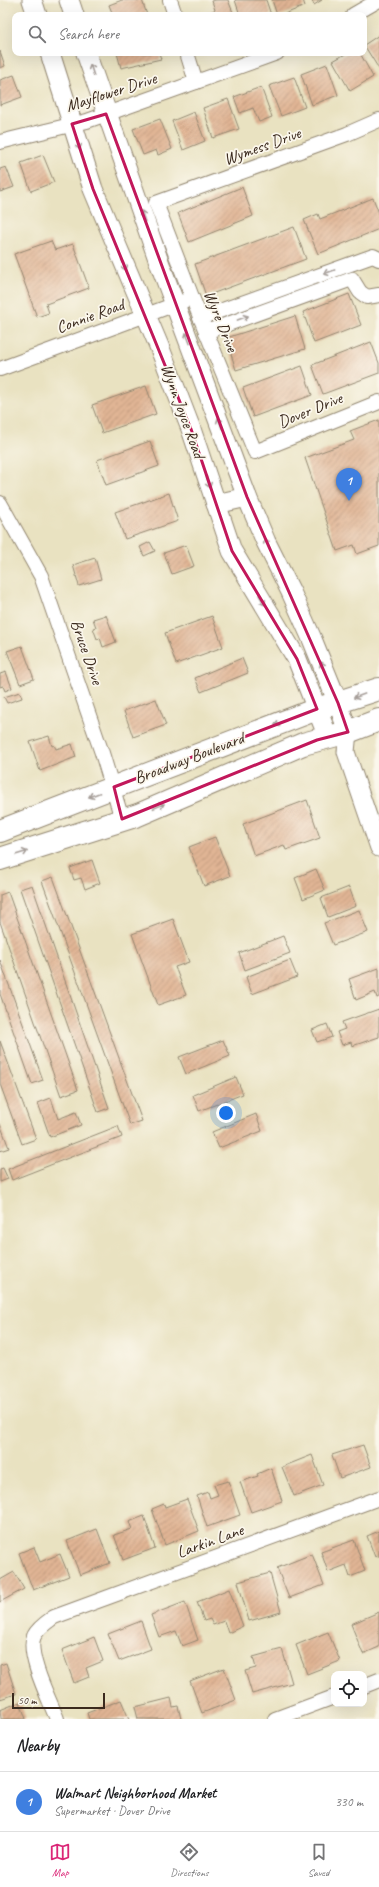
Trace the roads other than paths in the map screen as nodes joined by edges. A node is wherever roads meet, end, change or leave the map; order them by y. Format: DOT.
graph roads {
  1 [pos="32,0"];
  2 [pos="69,0"];
  3 [pos="170,0"];
  4 [pos="379,0"];
  5 [pos="36,12"];
  6 [pos="73,12"];
  7 [pos="174,12"];
  8 [pos="358,12"];
  9 [pos="51,56"];
  10 [pos="87,56"];
  11 [pos="188,56"];
  12 [pos="269,56"];
  13 [pos="196,82"];
  14 [pos="106,114"];
  15 [pos="379,120"];
  16 [pos="72,124"];
  17 [pos="0,142"];
  18 [pos="156,203"];
  19 [pos="379,259"];
  20 [pos="347,266"];
  21 [pos="352,279"];
  22 [pos="280,289"];
  23 [pos="379,295"];
  24 [pos="184,301"];
  25 [pos="286,303"];
  26 [pos="146,315"];
  27 [pos="200,318"];
  28 [pos="206,332"];
  29 [pos="0,369"];
  30 [pos="379,402"];
  31 [pos="255,452"];
  32 [pos="247,496"];
  33 [pos="0,503"];
  34 [pos="216,504"];
  35 [pos="379,689"];
  36 [pos="338,703"];
  37 [pos="317,709"];
  38 [pos="379,720"];
  39 [pos="340,740"];
  40 [pos="114,787"];
  41 [pos="122,819"];
  42 [pos="0,830"];
  43 [pos="379,848"];
  44 [pos="0,859"];
  45 [pos="379,1498"];
  46 [pos="379,1680"];
  47 [pos="367,1685"];
  48 [pos="331,1698"];
  49 [pos="57,1719"];
  50 [pos="275,1719"];
  1 -- 5 [label="main road"];
  2 -- 6 [label="main road"];
  3 -- 7 [label="street"];
  4 -- 8 [label="street"];
  9 -- 16 [label="main road, Wynn Joyce Road"];
  14 -- 10 [label="main road, Wynn Joyce Road, one-way"];
  11 -- 13 [label="street"];
  12 -- 13 [label="street, Mayflower Drive"];
  13 -- 14 [label="street, Mayflower Drive"];
  14 -- 16 [label="street, Mayflower Drive"];
  24 -- 14 [label="main road, Wynn Joyce Road, one-way"];
  15 -- 18 [label="street, Wymess Drive"];
  16 -- 17 [label="street, Mayflower Drive"];
  16 -- 26 [label="main road, Wynn Joyce Road, one-way"];
  18 -- 24 [label="street, Wyre Drive"];
  19 -- 20 [label="street"];
  20 -- 21 [label="street"];
  20 -- 22 [label="street, one-way"];
  21 -- 23 [label="street"];
  21 -- 25 [label="street"];
  22 -- 25 [label="street"];
  22 -- 27 [label="street"];
  24 -- 26 [label="street, Connie Road"];
  24 -- 27 [label="street, Wyre Drive"];
  32 -- 24 [label="main road, Wynn Joyce Road, one-way"];
  28 -- 25 [label="street, one-way"];
  26 -- 29 [label="street, Connie Road"];
  26 -- 34 [label="main road, Wynn Joyce Road, one-way"];
  27 -- 28 [label="street, Wyre Drive"];
  28 -- 31 [label="street, Wyre Drive"];
  30 -- 31 [label="street, Dover Drive"];
  32 -- 34 [label="main road"];
  36 -- 32 [label="main road, Wynn Joyce Road, one-way"];
  33 -- 40 [label="street, Bruce Drive"];
  34 -- 37 [label="main road, Wynn Joyce Road, one-way"];
  35 -- 36 [label="main road, Broadway Boulevard, one-way"];
  36 -- 37 [label="main road, Broadway Boulevard"];
  36 -- 39 [label="main road, Wynn Joyce Road"];
  37 -- 39 [label="main road, Wynn Joyce Road"];
  37 -- 40 [label="main road, Broadway Boulevard, one-way"];
  38 -- 39 [label="main road, Broadway Boulevard"];
  41 -- 39 [label="main road, Broadway Boulevard, one-way"];
  39 -- 43 [label="street, Wynn Joyce Road"];
  40 -- 41 [label="street, Bruce Drive"];
  40 -- 42 [label="main road, Broadway Boulevard, one-way"];
  44 -- 41 [label="main road, Broadway Boulevard, one-way"];
  45 -- 49 [label="street, Larkin Lane"];
  46 -- 47 [label="street"];
  48 -- 50 [label="street"];
}
